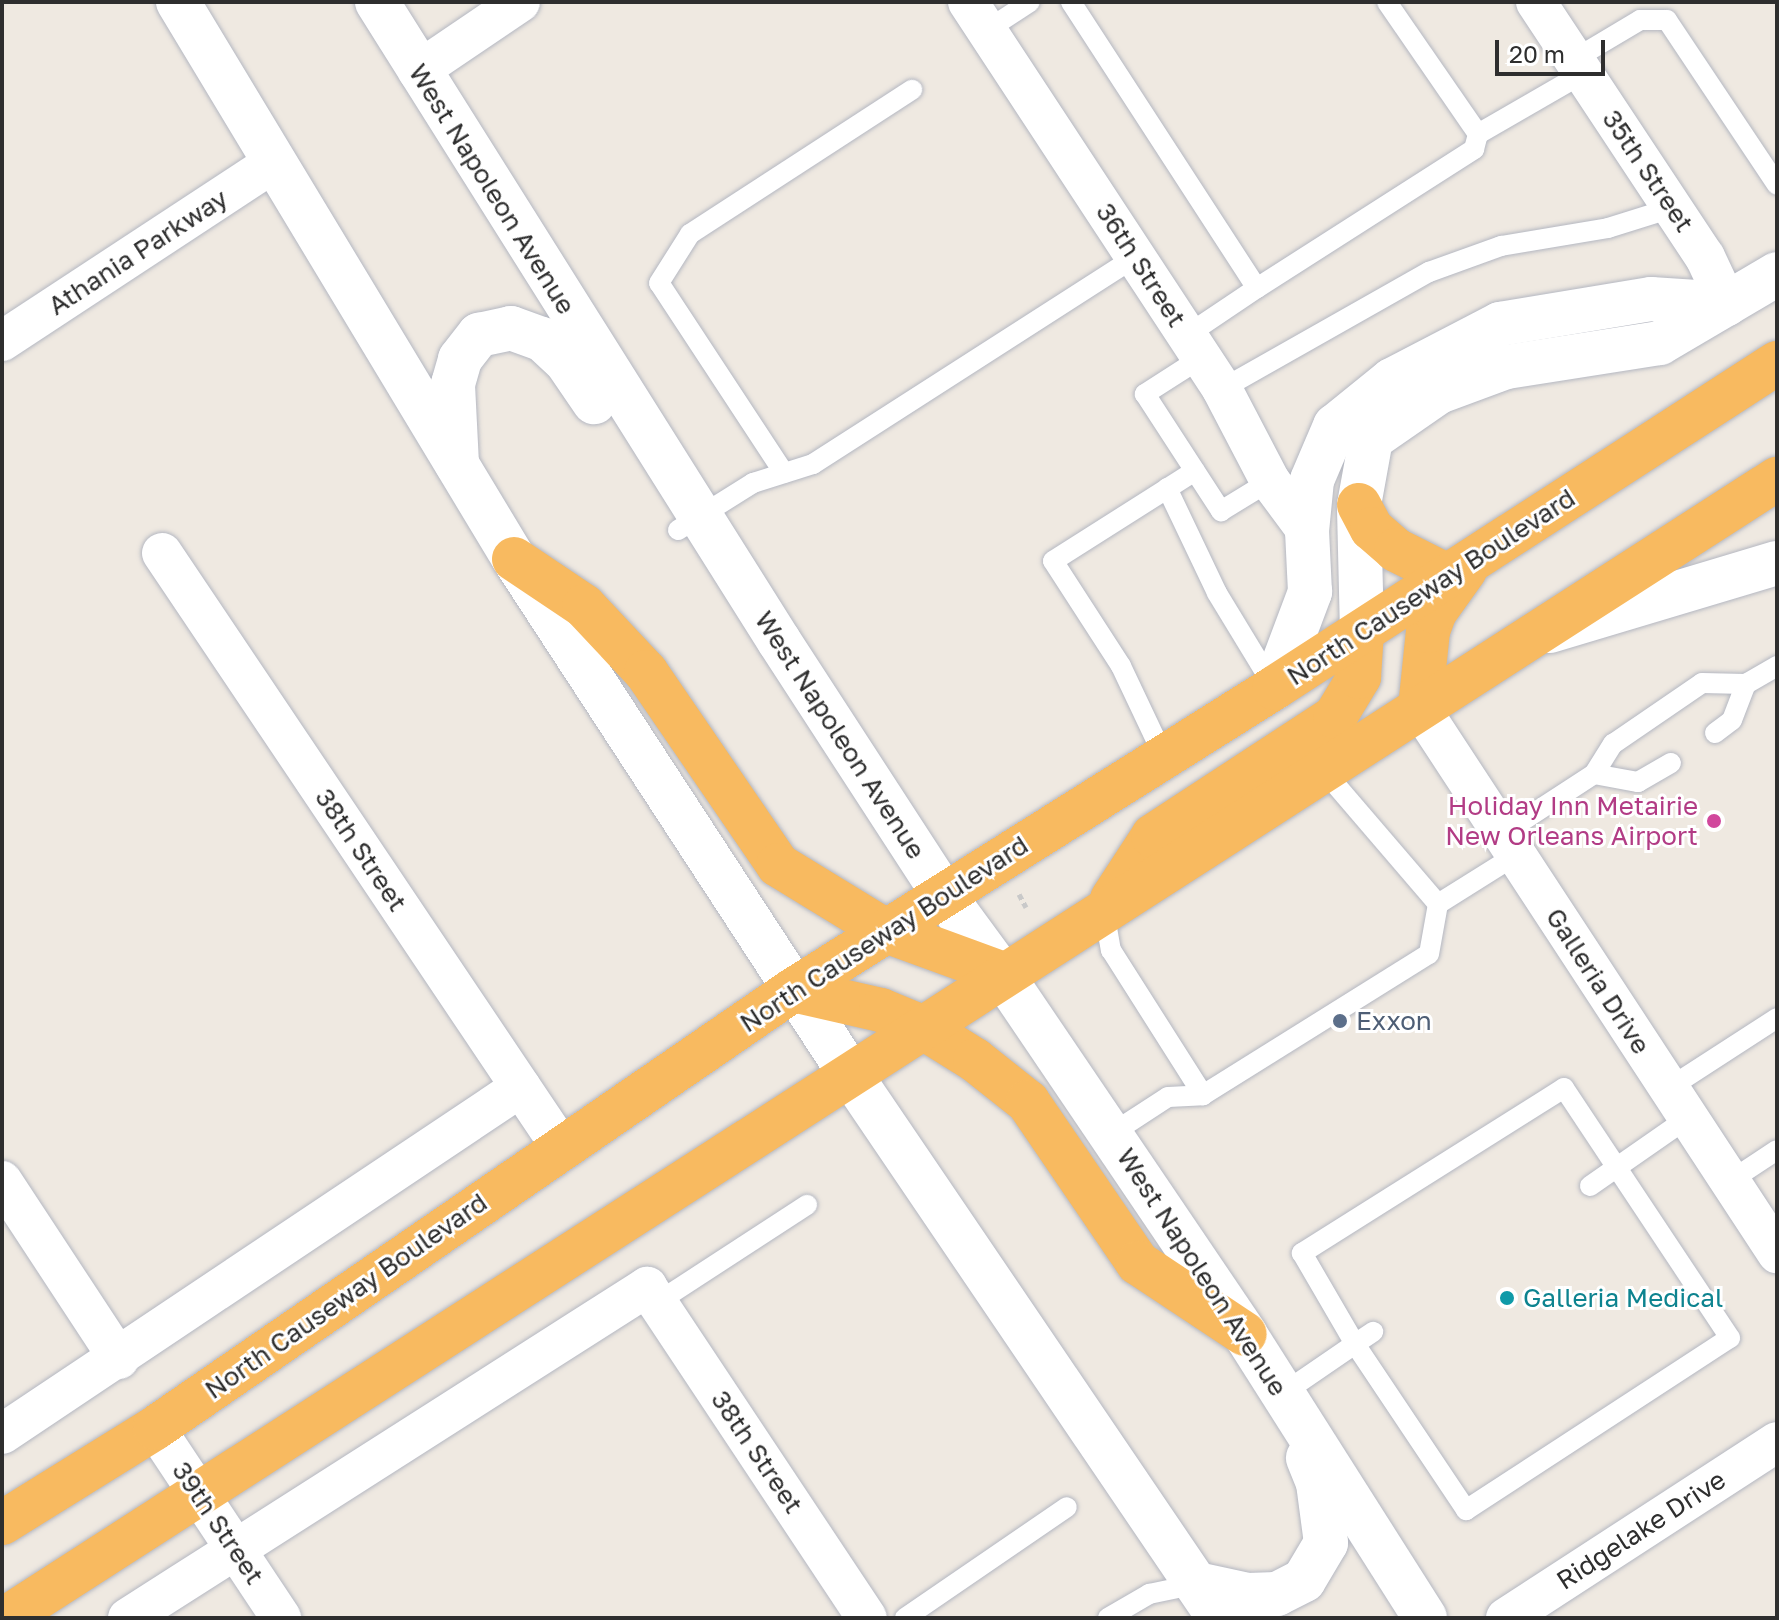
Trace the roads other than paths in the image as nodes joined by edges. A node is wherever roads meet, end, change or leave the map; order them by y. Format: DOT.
graph roads {
  1 [pos="178,2"];
  2 [pos="377,2"];
  3 [pos="520,2"];
  4 [pos="1030,2"];
  5 [pos="1071,2"];
  6 [pos="1387,2"];
  7 [pos="1536,2"];
  8 [pos="977,16"];
  9 [pos="1578,67"];
  10 [pos="418,71"];
  11 [pos="912,90"];
  12 [pos="1478,134"];
  13 [pos="273,163"];
  14 [pos="1777,185"];
  15 [pos="1672,208"];
  16 [pos="1135,257"];
  17 [pos="1777,274"];
  18 [pos="1257,288"];
  19 [pos="1727,304"];
  20 [pos="2,341"];
  21 [pos="1203,361"];
  22 [pos="1777,363"];
  23 [pos="457,464"];
  24 [pos="1195,471"];
  25 [pos="784,473"];
  26 [pos="1777,479"];
  27 [pos="1270,481"];
  28 [pos="1167,488"];
  29 [pos="1359,505"];
  30 [pos="689,523"];
  31 [pos="1307,531"];
  32 [pos="162,553"];
  33 [pos="514,559"];
  34 [pos="1461,563"];
  35 [pos="1777,563"];
  36 [pos="1362,632"];
  37 [pos="1525,638"];
  38 [pos="1777,666"];
  39 [pos="1746,684"];
  40 [pos="1274,688"];
  41 [pos="1420,708"];
  42 [pos="1715,733"];
  43 [pos="1164,757"];
  44 [pos="1671,763"];
  45 [pos="1324,771"];
  46 [pos="1594,774"];
  47 [pos="1509,844"];
  48 [pos="943,894"];
  49 [pos="1438,904"];
  50 [pos="1104,911"];
  51 [pos="886,931"];
  52 [pos="1001,973"];
  53 [pos="793,990"];
  54 [pos="1777,1018"];
  55 [pos="922,1027"];
  56 [pos="852,1077"];
  57 [pos="521,1087"];
  58 [pos="1203,1095"];
  59 [pos="1679,1103"];
  60 [pos="1111,1134"];
  61 [pos="561,1147"];
  62 [pos="1777,1150"];
  63 [pos="1616,1167"];
  64 [pos="2,1181"];
  65 [pos="1730,1181"];
  66 [pos="1590,1186"];
  67 [pos="807,1205"];
  68 [pos="1777,1253"];
  69 [pos="653,1295"];
  70 [pos="1373,1332"];
  71 [pos="1245,1334"];
  72 [pos="1355,1344"];
  73 [pos="119,1359"];
  74 [pos="1282,1394"];
  75 [pos="155,1428"];
  76 [pos="2,1434"];
  77 [pos="1777,1442"];
  78 [pos="198,1494"];
  79 [pos="1067,1507"];
  80 [pos="2,1523"];
  81 [pos="235,1549"];
  82 [pos="1208,1601"];
  83 [pos="6,1618"];
  84 [pos="128,1618"];
  85 [pos="281,1618"];
  86 [pos="867,1618"];
  87 [pos="905,1618"];
  88 [pos="1108,1618"];
  89 [pos="1425,1618"];
  90 [pos="1506,1618"];
  1 -- 13 [label="street"];
  2 -- 10 [label="street, West Napoleon Avenue"];
  3 -- 10 [label="street"];
  4 -- 8 [label="lane"];
  5 -- 18 [label="lane"];
  6 -- 12 [label="lane"];
  7 -- 9 [label="street, 35th Street"];
  8 -- 16 [label="street, 36th Street"];
  9 -- 12 [label="lane"];
  9 -- 14 [label="lane"];
  9 -- 15 [label="street, 35th Street"];
  10 -- 30 [label="street, West Napoleon Avenue"];
  11 -- 25 [label="lane"];
  12 -- 18 [label="lane"];
  13 -- 20 [label="street, Athania Parkway"];
  13 -- 23 [label="street"];
  15 -- 19 [label="street, 35th Street"];
  15 -- 21 [label="lane"];
  16 -- 21 [label="street, 36th Street"];
  16 -- 25 [label="lane"];
  17 -- 19 [label="street"];
  18 -- 21 [label="lane"];
  19 -- 29 [label="street"];
  19 -- 31 [label="street"];
  21 -- 24 [label="lane"];
  21 -- 27 [label="street, 36th Street"];
  22 -- 34 [label="highway, North Causeway Boulevard"];
  23 -- 30 [label="street"];
  23 -- 33 [label="street"];
  24 -- 27 [label="lane"];
  24 -- 28 [label="lane"];
  25 -- 30 [label="lane"];
  26 -- 37 [label="highway"];
  27 -- 31 [label="street, 36th Street"];
  28 -- 40 [label="lane"];
  28 -- 43 [label="lane"];
  29 -- 34 [label="highway"];
  29 -- 36 [label="street"];
  30 -- 48 [label="street, West Napoleon Avenue"];
  31 -- 40 [label="street"];
  32 -- 57 [label="street, 38th Street"];
  33 -- 51 [label="highway"];
  33 -- 53 [label="street"];
  34 -- 36 [label="highway, North Causeway Boulevard"];
  34 -- 41 [label="highway"];
  35 -- 37 [label="street"];
  36 -- 40 [label="highway, North Causeway Boulevard"];
  36 -- 50 [label="highway"];
  37 -- 41 [label="highway"];
  38 -- 39 [label="lane"];
  39 -- 42 [label="lane"];
  39 -- 46 [label="lane"];
  40 -- 43 [label="highway, North Causeway Boulevard"];
  41 -- 45 [label="highway"];
  41 -- 47 [label="street, Galleria Drive"];
  43 -- 48 [label="highway, North Causeway Boulevard"];
  44 -- 46 [label="lane"];
  45 -- 49 [label="lane"];
  45 -- 50 [label="highway"];
  46 -- 47 [label="lane"];
  47 -- 49 [label="lane"];
  47 -- 59 [label="street, Galleria Drive"];
  48 -- 51 [label="highway, North Causeway Boulevard"];
  48 -- 52 [label="street, West Napoleon Avenue"];
  49 -- 58 [label="lane"];
  50 -- 52 [label="highway"];
  50 -- 58 [label="lane"];
  51 -- 52 [label="highway"];
  51 -- 53 [label="highway, North Causeway Boulevard"];
  52 -- 55 [label="highway"];
  52 -- 60 [label="street, West Napoleon Avenue"];
  53 -- 55 [label="highway"];
  53 -- 56 [label="street"];
  53 -- 61 [label="highway, North Causeway Boulevard"];
  54 -- 59 [label="lane"];
  55 -- 56 [label="highway"];
  55 -- 71 [label="highway"];
  56 -- 78 [label="highway"];
  56 -- 82 [label="street"];
  57 -- 61 [label="street, 38th Street"];
  57 -- 73 [label="street"];
  58 -- 60 [label="lane"];
  59 -- 63 [label="lane"];
  59 -- 65 [label="street, Galleria Drive"];
  60 -- 71 [label="street, West Napoleon Avenue"];
  61 -- 75 [label="highway, North Causeway Boulevard"];
  62 -- 65 [label="lane"];
  63 -- 66 [label="lane"];
  63 -- 72 [label="lane"];
  63 -- 72 [label="lane"];
  64 -- 73 [label="street"];
  65 -- 68 [label="street, Galleria Drive"];
  67 -- 69 [label="lane"];
  69 -- 81 [label="street"];
  69 -- 86 [label="street, 38th Street"];
  70 -- 72 [label="lane"];
  71 -- 74 [label="street, West Napoleon Avenue"];
  72 -- 74 [label="lane"];
  73 -- 76 [label="street"];
  74 -- 82 [label="street"];
  74 -- 89 [label="street, West Napoleon Avenue"];
  75 -- 78 [label="street, 39th Street"];
  75 -- 80 [label="highway, North Causeway Boulevard"];
  77 -- 90 [label="street, Ridgelake Drive"];
  78 -- 81 [label="street, 39th Street"];
  78 -- 83 [label="highway"];
  79 -- 87 [label="lane"];
  81 -- 84 [label="street"];
  81 -- 85 [label="street, 39th Street"];
  82 -- 88 [label="lane"];
}
